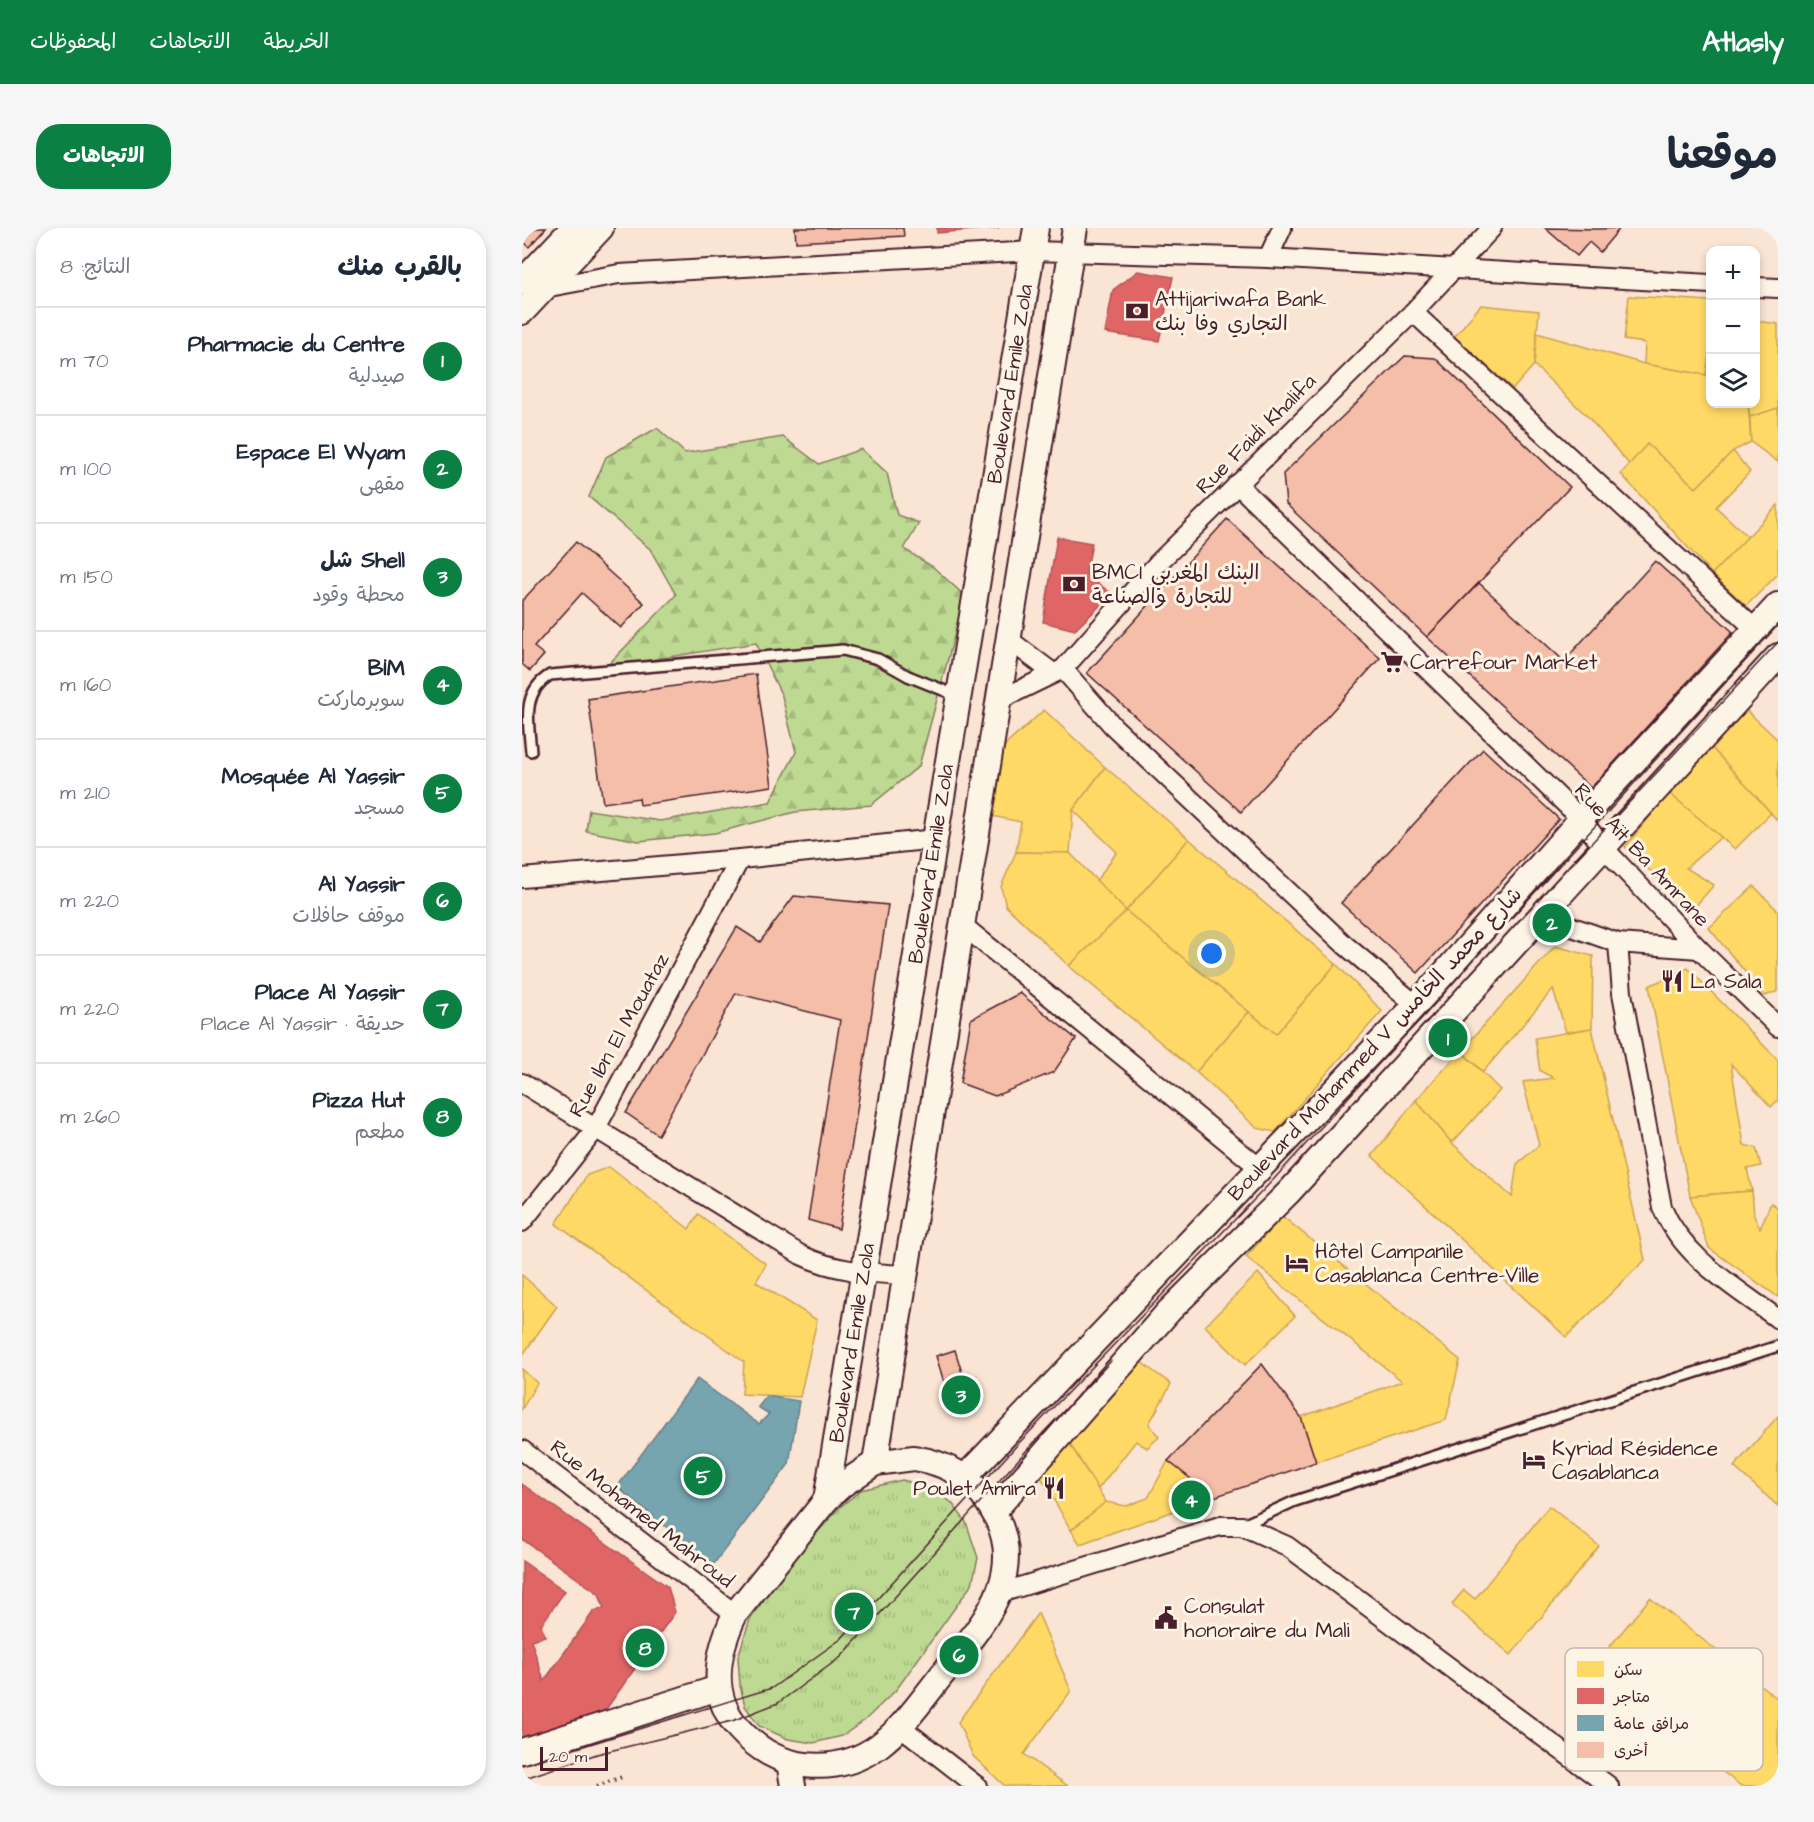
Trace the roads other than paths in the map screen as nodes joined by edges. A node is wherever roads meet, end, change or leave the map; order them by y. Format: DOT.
graph roads {
  1 [pos="573,228"];
  2 [pos="601,228"];
  3 [pos="1075,228"];
  4 [pos="1282,228"];
  5 [pos="1492,228"];
  6 [pos="1034,240"];
  7 [pos="1071,252"];
  8 [pos="1268,258"];
  9 [pos="1453,267"];
  10 [pos="529,278"];
  11 [pos="1706,284"];
  12 [pos="1760,287"];
  13 [pos="1778,288"];
  14 [pos="522,312"];
  15 [pos="1413,312"];
  16 [pos="1236,484"];
  17 [pos="1778,605"];
  18 [pos="1755,629"];
  19 [pos="1008,639"];
  20 [pos="1775,666"];
  21 [pos="1058,671"];
  22 [pos="959,696"];
  23 [pos="999,700"];
  24 [pos="531,751"];
  25 [pos="1581,819"];
  26 [pos="936,838"];
  27 [pos="1603,847"];
  28 [pos="740,859"];
  29 [pos="522,878"];
  30 [pos="1541,916"];
  31 [pos="961,924"];
  32 [pos="1618,943"];
  33 [pos="1699,949"];
  34 [pos="1416,1005"];
  35 [pos="1778,1027"];
  36 [pos="522,1083"];
  37 [pos="595,1130"];
  38 [pos="1261,1169"];
  39 [pos="522,1222"];
  40 [pos="863,1273"];
  41 [pos="904,1275"];
  42 [pos="1778,1319"];
  43 [pos="1778,1346"];
  44 [pos="522,1450"];
  45 [pos="875,1463"];
  46 [pos="965,1477"];
  47 [pos="826,1500"];
  48 [pos="994,1511"];
  49 [pos="1242,1526"];
  50 [pos="1000,1593"];
  51 [pos="735,1614"];
  52 [pos="718,1688"];
  53 [pos="901,1727"];
  54 [pos="522,1751"];
  55 [pos="1565,1753"];
  56 [pos="789,1762"];
  57 [pos="1590,1771"];
  58 [pos="831,1776"];
  59 [pos="794,1786"];
  60 [pos="977,1786"];
  61 [pos="1610,1786"];
  1 -- 10 [label="main road"];
  2 -- 10 [label="main road"];
  3 -- 7 [label="main road, Boulevard Emile Zola"];
  4 -- 8 [label="street"];
  5 -- 9 [label="street, Rue Faidi Khalifa"];
  6 -- 7 [label="street"];
  6 -- 10 [label="street"];
  6 -- 22 [label="main road, Boulevard Emile Zola"];
  7 -- 8 [label="street"];
  7 -- 19 [label="main road, Boulevard Emile Zola"];
  8 -- 9 [label="street"];
  9 -- 11 [label="street"];
  9 -- 15 [label="street, Rue Faidi Khalifa"];
  10 -- 14 [label="main road"];
  12 -- 13 [label="street"];
  15 -- 16 [label="street, Rue Faidi Khalifa"];
  15 -- 18 [label="street"];
  16 -- 21 [label="street, Rue Faidi Khalifa"];
  16 -- 25 [label="street, Rue Aït Ba Amrane"];
  17 -- 18 [label="main road, Boulevard Mohammed V شارع محمد الخامس"];
  18 -- 25 [label="main road, Boulevard Mohammed V شارع محمد الخامس"];
  19 -- 21 [label="street"];
  19 -- 23 [label="main road, Boulevard Emile Zola"];
  20 -- 27 [label="main road, Boulevard Mohammed V شارع محمد الخامس"];
  21 -- 23 [label="street, Rue Faidi Khalifa"];
  21 -- 34 [label="street"];
  22 -- 24 [label="lane"];
  22 -- 26 [label="main road, Boulevard Emile Zola"];
  23 -- 31 [label="main road, Boulevard Emile Zola"];
  25 -- 27 [label="street, Rue Aït Ba Amrane"];
  25 -- 34 [label="main road, Boulevard Mohammed V شارع محمد الخامس"];
  26 -- 28 [label="street"];
  26 -- 40 [label="main road, Boulevard Emile Zola"];
  27 -- 30 [label="main road, Boulevard Mohammed V شارع محمد الخامس"];
  27 -- 33 [label="street, Rue Aït Ba Amrane"];
  28 -- 29 [label="street"];
  28 -- 37 [label="street, Rue Ibn El Mouataz"];
  30 -- 32 [label="street, Rue Aït Ba Amrane"];
  30 -- 48 [label="main road, Boulevard Mohammed V شارع محمد الخامس"];
  31 -- 38 [label="street"];
  31 -- 41 [label="main road, Boulevard Emile Zola"];
  32 -- 33 [label="street, Rue Aït Ba Amrane"];
  32 -- 42 [label="street"];
  33 -- 35 [label="street"];
  34 -- 38 [label="main road, Boulevard Mohammed V شارع محمد الخامس"];
  36 -- 37 [label="street"];
  37 -- 39 [label="street, Rue Ibn El Mouataz"];
  37 -- 40 [label="street"];
  38 -- 46 [label="main road, Boulevard Mohammed V شارع محمد الخامس"];
  40 -- 41 [label="street"];
  40 -- 47 [label="main road, Boulevard Emile Zola"];
  41 -- 45 [label="main road, Boulevard Emile Zola"];
  43 -- 49 [label="lane"];
  44 -- 51 [label="street, Rue Mohamed Mahroud"];
  45 -- 46 [label="main road"];
  45 -- 47 [label="main road"];
  46 -- 48 [label="main road"];
  47 -- 51 [label="main road"];
  48 -- 50 [label="main road"];
  49 -- 50 [label="street"];
  49 -- 55 [label="street"];
  50 -- 53 [label="main road"];
  51 -- 52 [label="main road"];
  52 -- 54 [label="main road"];
  52 -- 56 [label="main road"];
  53 -- 58 [label="main road"];
  53 -- 60 [label="street"];
  56 -- 58 [label="main road"];
  56 -- 59 [label="main road"];
  57 -- 61 [label="street"];
}
